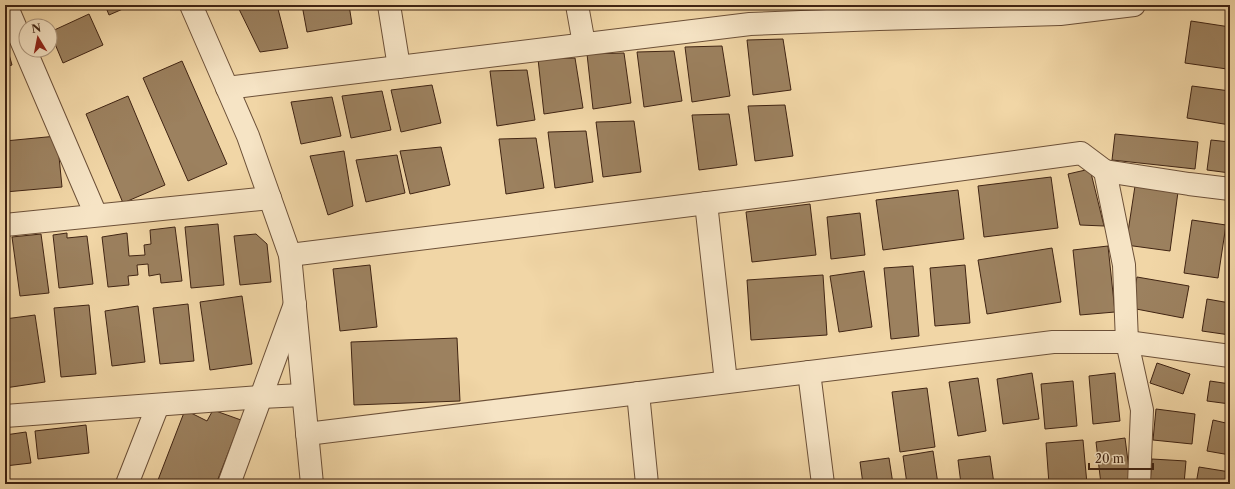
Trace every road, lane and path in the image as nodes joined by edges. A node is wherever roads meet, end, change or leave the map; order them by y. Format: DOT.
graph roads {
  1 [pos="6,5"];
  2 [pos="191,5"];
  3 [pos="389,5"];
  4 [pos="577,5"];
  5 [pos="1134,5"];
  6 [pos="749,14"];
  7 [pos="584,44"];
  8 [pos="399,67"];
  9 [pos="227,88"];
  10 [pos="1105,170"];
  11 [pos="1230,189"];
  12 [pos="270,198"];
  13 [pos="706,203"];
  14 [pos="96,216"];
  15 [pos="5,225"];
  16 [pos="290,255"];
  17 [pos="295,304"];
  18 [pos="1126,342"];
  19 [pos="1230,356"];
  20 [pos="809,372"];
  21 [pos="726,382"];
  22 [pos="638,393"];
  23 [pos="303,396"];
  24 [pos="260,397"];
  25 [pos="158,405"];
  26 [pos="5,416"];
  27 [pos="307,434"];
  28 [pos="127,484"];
  29 [pos="229,484"];
  30 [pos="312,484"];
  31 [pos="647,484"];
  32 [pos="823,484"];
  33 [pos="1139,484"];
  1 -- 14 [label="street"];
  2 -- 9 [label="street"];
  3 -- 8 [label="street"];
  4 -- 7 [label="street"];
  5 -- 6 [label="street"];
  6 -- 7 [label="street"];
  7 -- 8 [label="street"];
  8 -- 9 [label="street"];
  9 -- 12 [label="street"];
  10 -- 11 [label="street"];
  10 -- 13 [label="street"];
  10 -- 18 [label="street"];
  12 -- 14 [label="street"];
  12 -- 16 [label="street"];
  13 -- 16 [label="street"];
  13 -- 21 [label="street"];
  14 -- 15 [label="street"];
  16 -- 17 [label="street"];
  17 -- 23 [label="street"];
  17 -- 24 [label="street"];
  18 -- 19 [label="street"];
  18 -- 20 [label="street"];
  18 -- 33 [label="street"];
  20 -- 21 [label="street"];
  20 -- 32 [label="street"];
  21 -- 22 [label="street"];
  22 -- 27 [label="street"];
  22 -- 31 [label="street"];
  23 -- 24 [label="street"];
  23 -- 27 [label="street"];
  24 -- 25 [label="street"];
  24 -- 29 [label="street"];
  25 -- 26 [label="street"];
  25 -- 28 [label="street"];
  27 -- 30 [label="street"];
}
